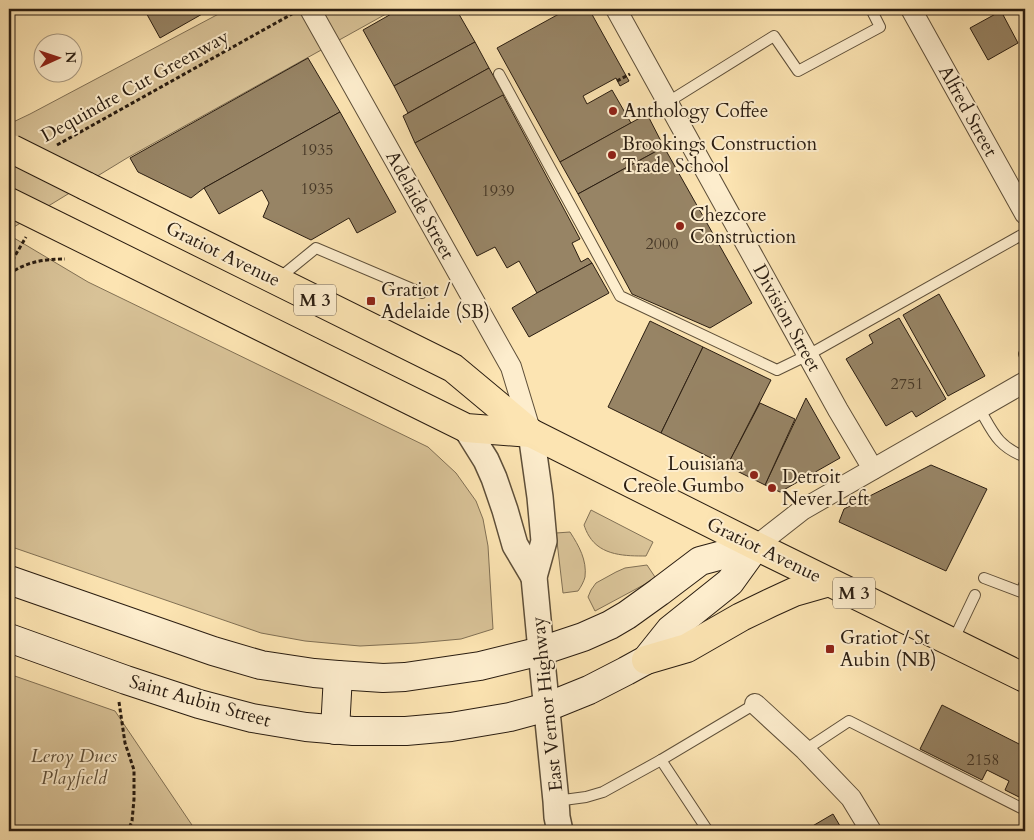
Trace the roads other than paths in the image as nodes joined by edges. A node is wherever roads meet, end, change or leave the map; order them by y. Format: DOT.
graph roads {
  1 [pos="616,9"];
  2 [pos="871,9"];
  3 [pos="911,9"];
  4 [pos="302,11"];
  5 [pos="499,74"];
  6 [pos="668,102"];
  7 [pos="10,149"];
  8 [pos="9,202"];
  9 [pos="1025,214"];
  10 [pos="1025,234"];
  11 [pos="975,262"];
  12 [pos="980,272"];
  13 [pos="277,280"];
  14 [pos="422,293"];
  15 [pos="808,355"];
  16 [pos="1025,382"];
  17 [pos="979,408"];
  18 [pos="466,428"];
  19 [pos="531,433"];
  20 [pos="1025,457"];
  21 [pos="873,469"];
  22 [pos="756,546"];
  23 [pos="534,577"];
  24 [pos="984,578"];
  25 [pos="9,580"];
  26 [pos="829,582"];
  27 [pos="1025,583"];
  28 [pos="975,595"];
  29 [pos="9,638"];
  30 [pos="952,642"];
  31 [pos="540,651"];
  32 [pos="646,660"];
  33 [pos="338,676"];
  34 [pos="1025,678"];
  35 [pos="756,704"];
  36 [pos="547,706"];
  37 [pos="335,730"];
  38 [pos="804,750"];
  39 [pos="661,760"];
  40 [pos="556,801"];
  41 [pos="1025,810"];
  42 [pos="560,831"];
  43 [pos="708,831"];
  44 [pos="871,831"];
  1 -- 6 [label="street, Division Street"];
  2 -- 6 [label="lane"];
  3 -- 9 [label="street, Alfred Street"];
  4 -- 19 [label="street, Adelaide Street"];
  5 -- 15 [label="lane"];
  6 -- 15 [label="street, Division Street"];
  7 -- 13 [label="main road, Gratiot Avenue / M 3, bridge"];
  8 -- 18 [label="main road, Gratiot Avenue / M 3"];
  10 -- 11 [label="lane"];
  11 -- 12 [label="lane"];
  11 -- 15 [label="lane"];
  13 -- 14 [label="lane"];
  13 -- 19 [label="main road, Gratiot Avenue / M 3"];
  15 -- 21 [label="street, Division Street"];
  16 -- 17 [label="street, Saint Aubin Street"];
  17 -- 20 [label="lane"];
  17 -- 21 [label="street, Saint Aubin Street"];
  18 -- 19 [label="main road, Gratiot Avenue / M 3"];
  18 -- 23 [label="street, East Vernor Highway"];
  19 -- 22 [label="main road, Gratiot Avenue / M 3"];
  19 -- 23 [label="street, East Vernor Highway"];
  21 -- 22 [label="street, Saint Aubin Street"];
  22 -- 26 [label="main road, Gratiot Avenue / M 3"];
  22 -- 31 [label="main road, Saint Aubin Street"];
  22 -- 32 [label="main road, Saint Aubin Street"];
  23 -- 31 [label="street, East Vernor Highway"];
  24 -- 27 [label="lane"];
  25 -- 33 [label="main road, Saint Aubin Street"];
  26 -- 30 [label="main road, Gratiot Avenue / M 3"];
  26 -- 32 [label="main road"];
  28 -- 30 [label="lane"];
  29 -- 37 [label="main road, Saint Aubin Street"];
  30 -- 34 [label="main road, Gratiot Avenue / M 3"];
  31 -- 33 [label="main road, Saint Aubin Street"];
  31 -- 36 [label="street, East Vernor Highway"];
  32 -- 36 [label="main road, Saint Aubin Street"];
  33 -- 37 [label="main road"];
  35 -- 38 [label="street"];
  35 -- 39 [label="lane"];
  36 -- 37 [label="main road, Saint Aubin Street"];
  36 -- 40 [label="street, East Vernor Highway"];
  38 -- 41 [label="lane"];
  38 -- 44 [label="street"];
  39 -- 40 [label="lane"];
  39 -- 43 [label="lane"];
  40 -- 42 [label="street, East Vernor Highway"];
}
